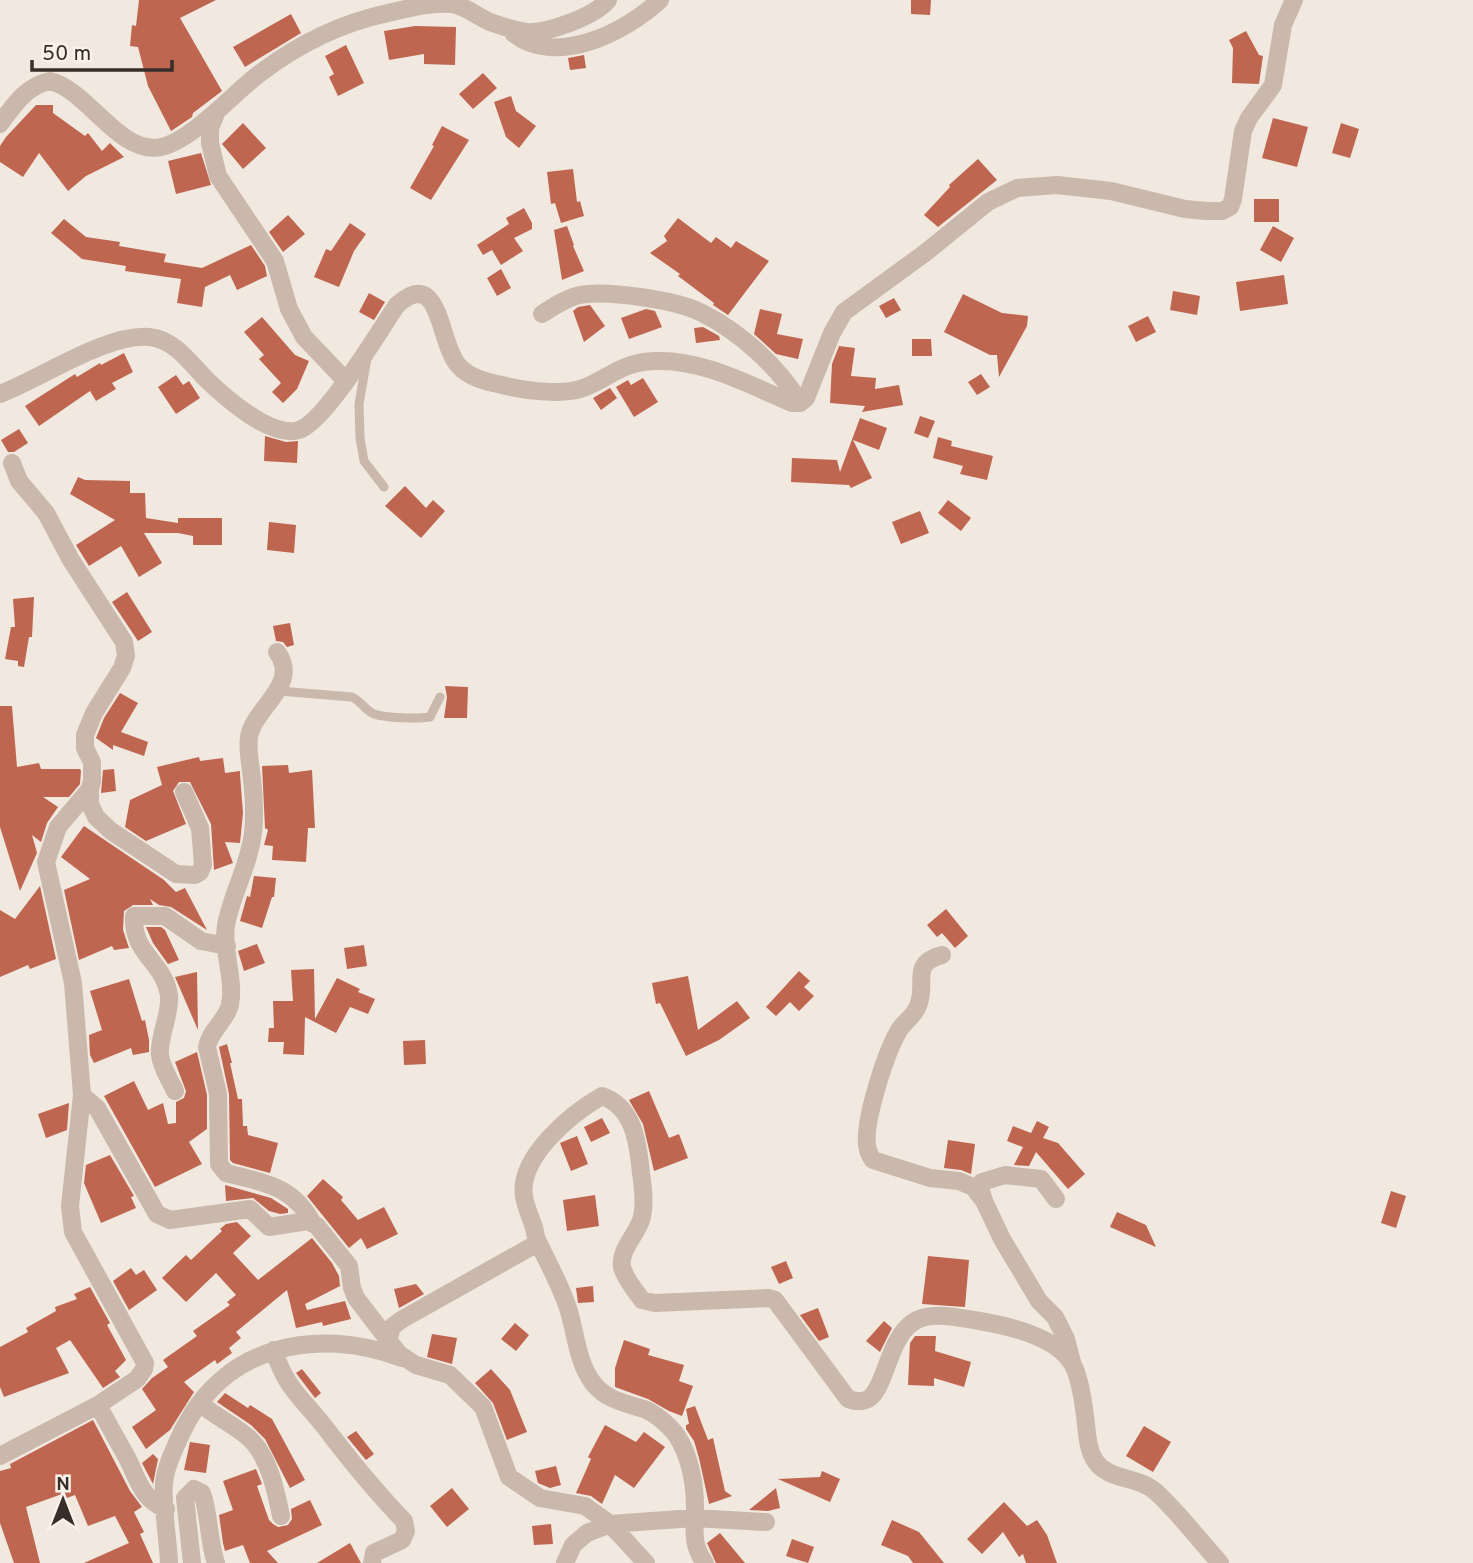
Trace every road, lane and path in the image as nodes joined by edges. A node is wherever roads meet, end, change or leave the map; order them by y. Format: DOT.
graph roads {
  1 [pos="608,0"];
  2 [pos="660,0"];
  3 [pos="1294,0"];
  4 [pos="505,27"];
  5 [pos="217,111"];
  6 [pos="0,124"];
  7 [pos="542,314"];
  8 [pos="367,349"];
  9 [pos="345,380"];
  10 [pos="0,394"];
  11 [pos="800,403"];
  12 [pos="12,463"];
  13 [pos="384,487"];
  14 [pos="277,652"];
  15 [pos="279,691"];
  16 [pos="440,697"];
  17 [pos="90,789"];
  18 [pos="184,792"];
  19 [pos="227,946"];
  20 [pos="942,955"];
  21 [pos="175,1091"];
  22 [pos="82,1095"];
  23 [pos="1056,1199"];
  24 [pos="984,1201"];
  25 [pos="313,1222"];
  26 [pos="537,1240"];
  27 [pos="388,1341"];
  28 [pos="274,1350"];
  29 [pos="406,1360"];
  30 [pos="1073,1365"];
  31 [pos="200,1403"];
  32 [pos="98,1405"];
  33 [pos="0,1455"];
  34 [pos="166,1509"];
  35 [pos="281,1516"];
  36 [pos="694,1518"];
  37 [pos="766,1522"];
  38 [pos="610,1524"];
  39 [pos="169,1563"];
  40 [pos="192,1563"];
  41 [pos="216,1563"];
  42 [pos="372,1563"];
  43 [pos="565,1563"];
  44 [pos="646,1563"];
  45 [pos="705,1563"];
  46 [pos="1220,1563"];
  1 -- 4 [label="street"];
  2 -- 4 [label="street"];
  3 -- 11 [label="street"];
  4 -- 5 [label="street"];
  5 -- 6 [label="street"];
  5 -- 9 [label="street"];
  7 -- 11 [label="street"];
  8 -- 9 [label="street"];
  8 -- 11 [label="street"];
  8 -- 13 [label="lane"];
  9 -- 10 [label="street"];
  12 -- 17 [label="street"];
  14 -- 15 [label="street"];
  15 -- 16 [label="lane"];
  15 -- 19 [label="street"];
  17 -- 18 [label="street"];
  17 -- 22 [label="street"];
  19 -- 21 [label="street"];
  19 -- 25 [label="street"];
  20 -- 24 [label="street"];
  22 -- 25 [label="street"];
  22 -- 32 [label="street"];
  23 -- 24 [label="street"];
  24 -- 30 [label="street"];
  25 -- 27 [label="street"];
  26 -- 27 [label="street"];
  26 -- 30 [label="street"];
  26 -- 36 [label="street"];
  27 -- 29 [label="street"];
  28 -- 29 [label="street"];
  28 -- 31 [label="street"];
  28 -- 42 [label="street"];
  29 -- 38 [label="street"];
  30 -- 46 [label="street"];
  31 -- 34 [label="street"];
  31 -- 35 [label="street"];
  32 -- 33 [label="street"];
  32 -- 34 [label="street"];
  34 -- 39 [label="street"];
  36 -- 37 [label="street"];
  36 -- 38 [label="street"];
  36 -- 45 [label="street"];
  38 -- 43 [label="street"];
  38 -- 44 [label="street"];
  40 -- 41 [label="street"];
}
